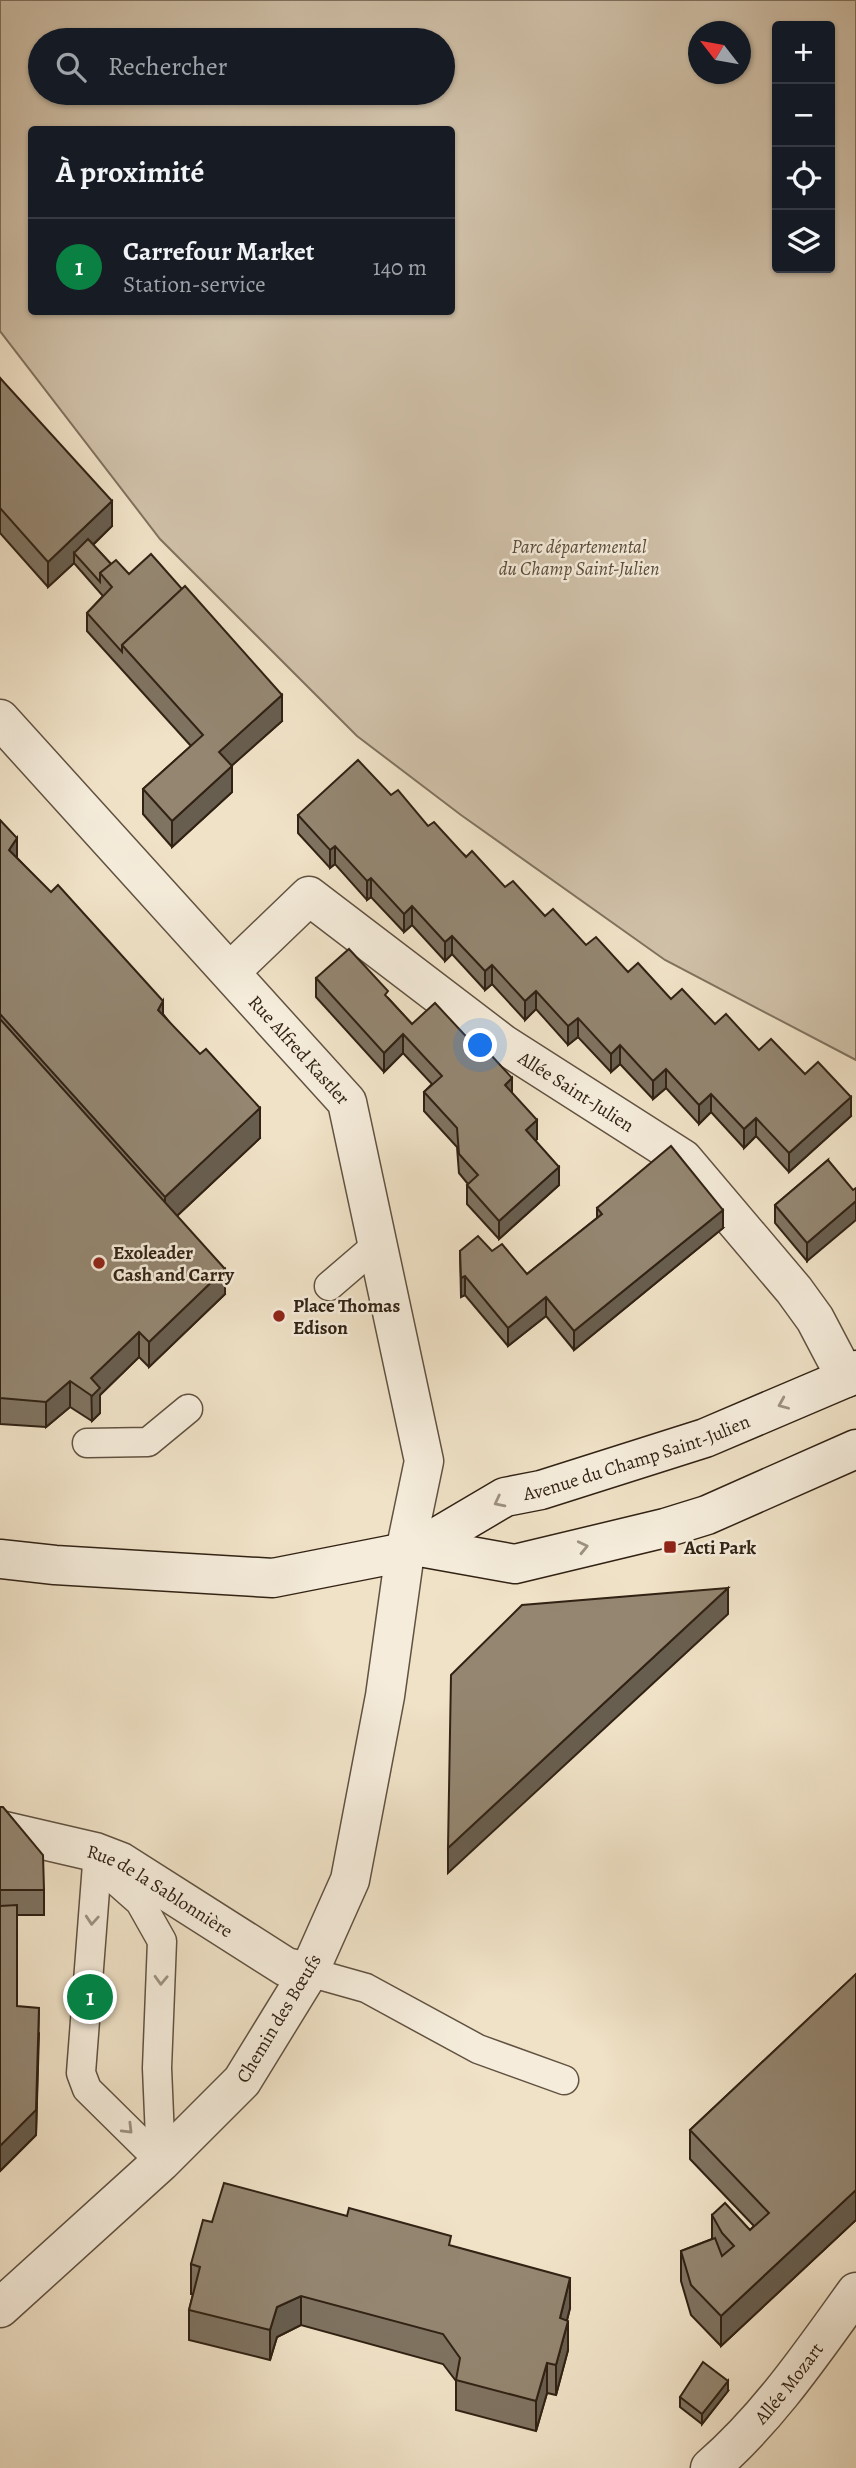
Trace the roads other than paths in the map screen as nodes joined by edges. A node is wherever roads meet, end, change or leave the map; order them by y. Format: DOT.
graph roads {
  1 [pos="0,719"];
  2 [pos="230,972"];
  3 [pos="378,1244"];
  4 [pos="329,1286"];
  5 [pos="851,1374"];
  6 [pos="188,1409"];
  7 [pos="87,1443"];
  8 [pos="856,1449"];
  9 [pos="412,1549"];
  10 [pos="0,1559"];
  11 [pos="0,1830"];
  12 [pos="96,1858"];
  13 [pos="309,1972"];
  14 [pos="564,2080"];
  15 [pos="160,2162"];
  16 [pos="856,2292"];
  17 [pos="0,2308"];
  18 [pos="710,2468"];
  1 -- 2 [label="street, Rue Alfred Kastler"];
  2 -- 3 [label="street, Rue Alfred Kastler"];
  2 -- 5 [label="street, Allée Saint-Julien"];
  3 -- 4 [label="lane"];
  3 -- 9 [label="street, Rue Alfred Kastler"];
  5 -- 9 [label="street, Avenue du Champ Saint-Julien, one-way"];
  6 -- 7 [label="lane"];
  9 -- 8 [label="street, Avenue du Champ Saint-Julien, one-way"];
  9 -- 10 [label="street, Avenue du Champ Saint-Julien"];
  9 -- 13 [label="street, Chemin des Bœufs"];
  11 -- 12 [label="street, Rue de la Sablonnière"];
  12 -- 13 [label="street, Rue de la Sablonnière"];
  12 -- 15 [label="lane, one-way"];
  12 -- 15 [label="lane, one-way"];
  13 -- 14 [label="lane"];
  13 -- 15 [label="street, Chemin des Bœufs"];
  15 -- 17 [label="street, Chemin des Bœufs"];
  16 -- 18 [label="street, Allée Mozart"];
}
